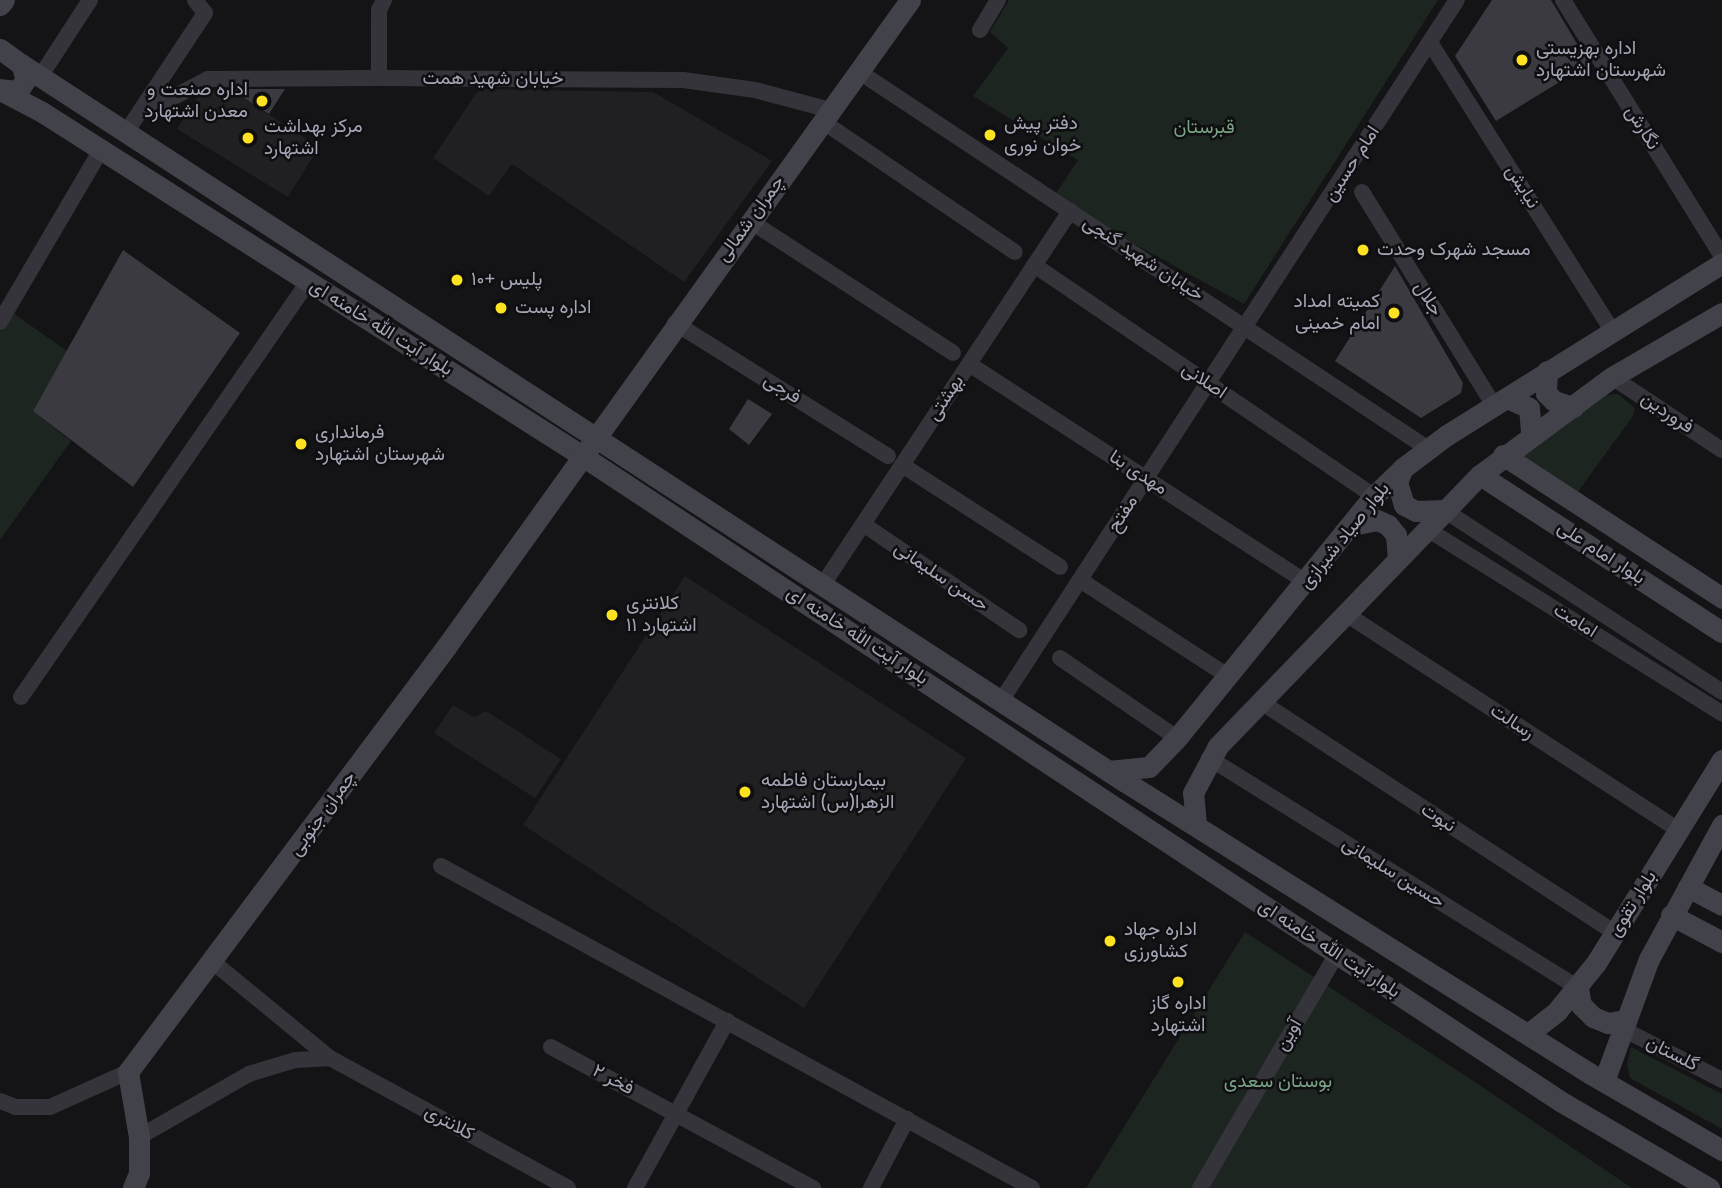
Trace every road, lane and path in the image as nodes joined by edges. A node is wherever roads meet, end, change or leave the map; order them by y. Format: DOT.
graph roads {
  1 [pos="4,0"];
  2 [pos="90,0"];
  3 [pos="195,0"];
  4 [pos="384,0"];
  5 [pos="910,0"];
  6 [pos="998,0"];
  7 [pos="1457,0"];
  8 [pos="1563,0"];
  9 [pos="0,5"];
  10 [pos="980,30"];
  11 [pos="1431,44"];
  12 [pos="0,49"];
  13 [pos="21,64"];
  14 [pos="858,71"];
  15 [pos="379,78"];
  16 [pos="48,83"];
  17 [pos="0,90"];
  18 [pos="159,105"];
  19 [pos="42,112"];
  20 [pos="826,115"];
  21 [pos="125,134"];
  22 [pos="101,150"];
  23 [pos="1362,192"];
  24 [pos="1070,211"];
  25 [pos="750,221"];
  26 [pos="1015,252"];
  27 [pos="1722,256"];
  28 [pos="1722,263"];
  29 [pos="1034,265"];
  30 [pos="308,282"];
  31 [pos="1722,313"];
  32 [pos="0,322"];
  33 [pos="675,323"];
  34 [pos="1245,327"];
  35 [pos="1612,330"];
  36 [pos="953,353"];
  37 [pos="969,363"];
  38 [pos="1547,371"];
  39 [pos="1612,377"];
  40 [pos="1208,384"];
  41 [pos="1500,402"];
  42 [pos="1573,407"];
  43 [pos="1531,432"];
  44 [pos="587,446"];
  45 [pos="1427,448"];
  46 [pos="1722,450"];
  47 [pos="1503,456"];
  48 [pos="895,460"];
  49 [pos="1403,468"];
  50 [pos="1480,475"];
  51 [pos="1146,479"];
  52 [pos="1374,496"];
  53 [pos="1444,510"];
  54 [pos="863,524"];
  55 [pos="1352,525"];
  56 [pos="1427,529"];
  57 [pos="1398,559"];
  58 [pos="1060,567"];
  59 [pos="1080,580"];
  60 [pos="1307,583"];
  61 [pos="822,586"];
  62 [pos="1722,598"];
  63 [pos="1346,614"];
  64 [pos="1019,630"];
  65 [pos="1722,632"];
  66 [pos="1060,658"];
  67 [pos="1228,677"];
  68 [pos="1722,692"];
  69 [pos="22,697"];
  70 [pos="1001,701"];
  71 [pos="1261,702"];
  72 [pos="1722,713"];
  73 [pos="1177,738"];
  74 [pos="1209,758"];
  75 [pos="1722,760"];
  76 [pos="1108,771"];
  77 [pos="1196,825"];
  78 [pos="1722,825"];
  79 [pos="1679,830"];
  80 [pos="441,866"];
  81 [pos="1688,887"];
  82 [pos="1722,905"];
  83 [pos="1671,915"];
  84 [pos="1615,933"];
  85 [pos="1722,942"];
  86 [pos="1337,954"];
  87 [pos="213,962"];
  88 [pos="1578,988"];
  89 [pos="727,1021"];
  90 [pos="1623,1024"];
  91 [pos="1528,1034"];
  92 [pos="551,1047"];
  93 [pos="330,1058"];
  94 [pos="128,1072"];
  95 [pos="1722,1080"];
  96 [pos="1604,1081"];
  97 [pos="0,1101"];
  98 [pos="676,1114"];
  99 [pos="907,1119"];
  100 [pos="139,1138"];
  101 [pos="1722,1150"];
  102 [pos="133,1188"];
  103 [pos="568,1188"];
  104 [pos="635,1188"];
  105 [pos="813,1188"];
  106 [pos="871,1188"];
  107 [pos="1032,1188"];
  108 [pos="1200,1188"];
  109 [pos="1709,1188"];
  1 -- 9 [label="street"];
  2 -- 16 [label="street"];
  3 -- 21 [label="street"];
  4 -- 15 [label="street"];
  5 -- 14 [label="street, چمران شمالی"];
  6 -- 10 [label="street"];
  7 -- 11 [label="street, امام حسین"];
  8 -- 27 [label="street, نگارش"];
  11 -- 34 [label="street, امام حسین"];
  11 -- 35 [label="street, نیایش"];
  12 -- 13 [label="street, بلوار آیت الله خامنه ای"];
  13 -- 16 [label="street, بلوار آیت الله خامنه ای"];
  13 -- 17 [label="street"];
  14 -- 20 [label="street, چمران شمالی"];
  14 -- 24 [label="street, خیابان شهید گنجی"];
  15 -- 18 [label="street, خیابان شهید همت"];
  15 -- 20 [label="street, خیابان شهید همت"];
  16 -- 19 [label="street"];
  16 -- 21 [label="street, بلوار آیت الله خامنه ای"];
  17 -- 19 [label="street, بلوار آیت الله خامنه ای"];
  19 -- 22 [label="street, بلوار آیت الله خامنه ای"];
  20 -- 25 [label="street, چمران شمالی"];
  20 -- 26 [label="street"];
  21 -- 44 [label="street, بلوار آیت الله خامنه ای"];
  22 -- 30 [label="street, بلوار آیت الله خامنه ای"];
  22 -- 32 [label="street"];
  23 -- 41 [label="street, جلال"];
  24 -- 29 [label="street, بهشتی"];
  24 -- 34 [label="street, خیابان شهید گنجی"];
  25 -- 33 [label="street, چمران شمالی"];
  25 -- 36 [label="street"];
  28 -- 35 [label="street, بلوار صیاد شیرازی"];
  29 -- 37 [label="street, بهشتی"];
  29 -- 40 [label="street, اصلانی"];
  30 -- 44 [label="street, بلوار آیت الله خامنه ای"];
  30 -- 69 [label="street"];
  31 -- 39 [label="street"];
  33 -- 44 [label="street, چمران شمالی"];
  33 -- 48 [label="street, فرجی"];
  34 -- 40 [label="street, مفتح"];
  34 -- 45 [label="street, خیابان شهید گنجی"];
  35 -- 38 [label="street, بلوار صیاد شیرازی"];
  37 -- 48 [label="street, بهشتی"];
  37 -- 51 [label="street, مهدی بنا"];
  38 -- 41 [label="street, بلوار صیاد شیرازی"];
  38 -- 42 [label="street"];
  39 -- 42 [label="street"];
  39 -- 46 [label="street, فروردین"];
  40 -- 51 [label="street, مفتح"];
  40 -- 52 [label="street, اصلانی"];
  41 -- 43 [label="street"];
  41 -- 45 [label="street, بلوار صیاد شیرازی"];
  42 -- 43 [label="street"];
  43 -- 47 [label="street"];
  44 -- 61 [label="street, بلوار آیت الله خامنه ای"];
  44 -- 86 [label="street, بلوار آیت الله خامنه ای"];
  44 -- 87 [label="street, چمران جنوبی"];
  45 -- 49 [label="street, بلوار صیاد شیرازی"];
  47 -- 50 [label="street"];
  47 -- 62 [label="street, بلوار امام علی"];
  48 -- 54 [label="street, بهشتی"];
  48 -- 58 [label="street, فرجی"];
  49 -- 52 [label="street, بلوار صیاد شیرازی"];
  49 -- 53 [label="street"];
  50 -- 53 [label="street"];
  50 -- 65 [label="street, بلوار امام علی"];
  51 -- 59 [label="street, مفتح"];
  51 -- 60 [label="street, مهدی بنا"];
  52 -- 55 [label="street, بلوار صیاد شیرازی"];
  53 -- 56 [label="street"];
  53 -- 68 [label="street, امامت"];
  54 -- 61 [label="street, بهشتی"];
  54 -- 64 [label="street, حسن سلیمانی"];
  55 -- 57 [label="street"];
  55 -- 60 [label="street, بلوار صیاد شیرازی"];
  56 -- 57 [label="street"];
  56 -- 72 [label="street, امامت"];
  57 -- 63 [label="street"];
  59 -- 67 [label="street"];
  59 -- 70 [label="street, مفتح"];
  60 -- 67 [label="street, بلوار صیاد شیرازی"];
  61 -- 70 [label="street, بلوار آیت الله خامنه ای"];
  63 -- 71 [label="street"];
  63 -- 79 [label="street, رسالت"];
  66 -- 73 [label="street"];
  67 -- 73 [label="street, بلوار صیاد شیرازی"];
  70 -- 76 [label="street, بلوار آیت الله خامنه ای"];
  71 -- 74 [label="street"];
  71 -- 84 [label="street, نبوت"];
  73 -- 74 [label="street"];
  73 -- 76 [label="street, بلوار صیاد شیرازی"];
  74 -- 77 [label="street"];
  74 -- 88 [label="street, حسین سلیمانی"];
  75 -- 79 [label="street, بلوار تقوی"];
  76 -- 77 [label="street, بلوار آیت الله خامنه ای"];
  77 -- 91 [label="street, بلوار آیت الله خامنه ای"];
  78 -- 81 [label="street, بلوار تقوی"];
  79 -- 84 [label="street, بلوار تقوی"];
  80 -- 89 [label="street"];
  81 -- 82 [label="street"];
  81 -- 83 [label="street, بلوار تقوی"];
  83 -- 85 [label="street"];
  83 -- 90 [label="street, بلوار تقوی"];
  84 -- 88 [label="street, بلوار تقوی"];
  86 -- 108 [label="street, آوین"];
  86 -- 109 [label="street, بلوار آیت الله خامنه ای"];
  87 -- 93 [label="street, کلانتری"];
  87 -- 94 [label="street, چمران جنوبی"];
  88 -- 90 [label="street"];
  88 -- 91 [label="street, بلوار تقوی"];
  89 -- 98 [label="street"];
  89 -- 99 [label="street"];
  90 -- 95 [label="street, گلستان"];
  90 -- 96 [label="street, بلوار تقوی"];
  91 -- 96 [label="street, بلوار آیت الله خامنه ای"];
  92 -- 98 [label="street, فخر ۲"];
  93 -- 100 [label="street"];
  93 -- 103 [label="street, کلانتری"];
  94 -- 97 [label="street"];
  94 -- 100 [label="street"];
  96 -- 101 [label="street, بلوار آیت الله خامنه ای"];
  98 -- 104 [label="street"];
  98 -- 105 [label="street, فخر ۲"];
  99 -- 106 [label="street"];
  99 -- 107 [label="street"];
  100 -- 102 [label="street"];
}
